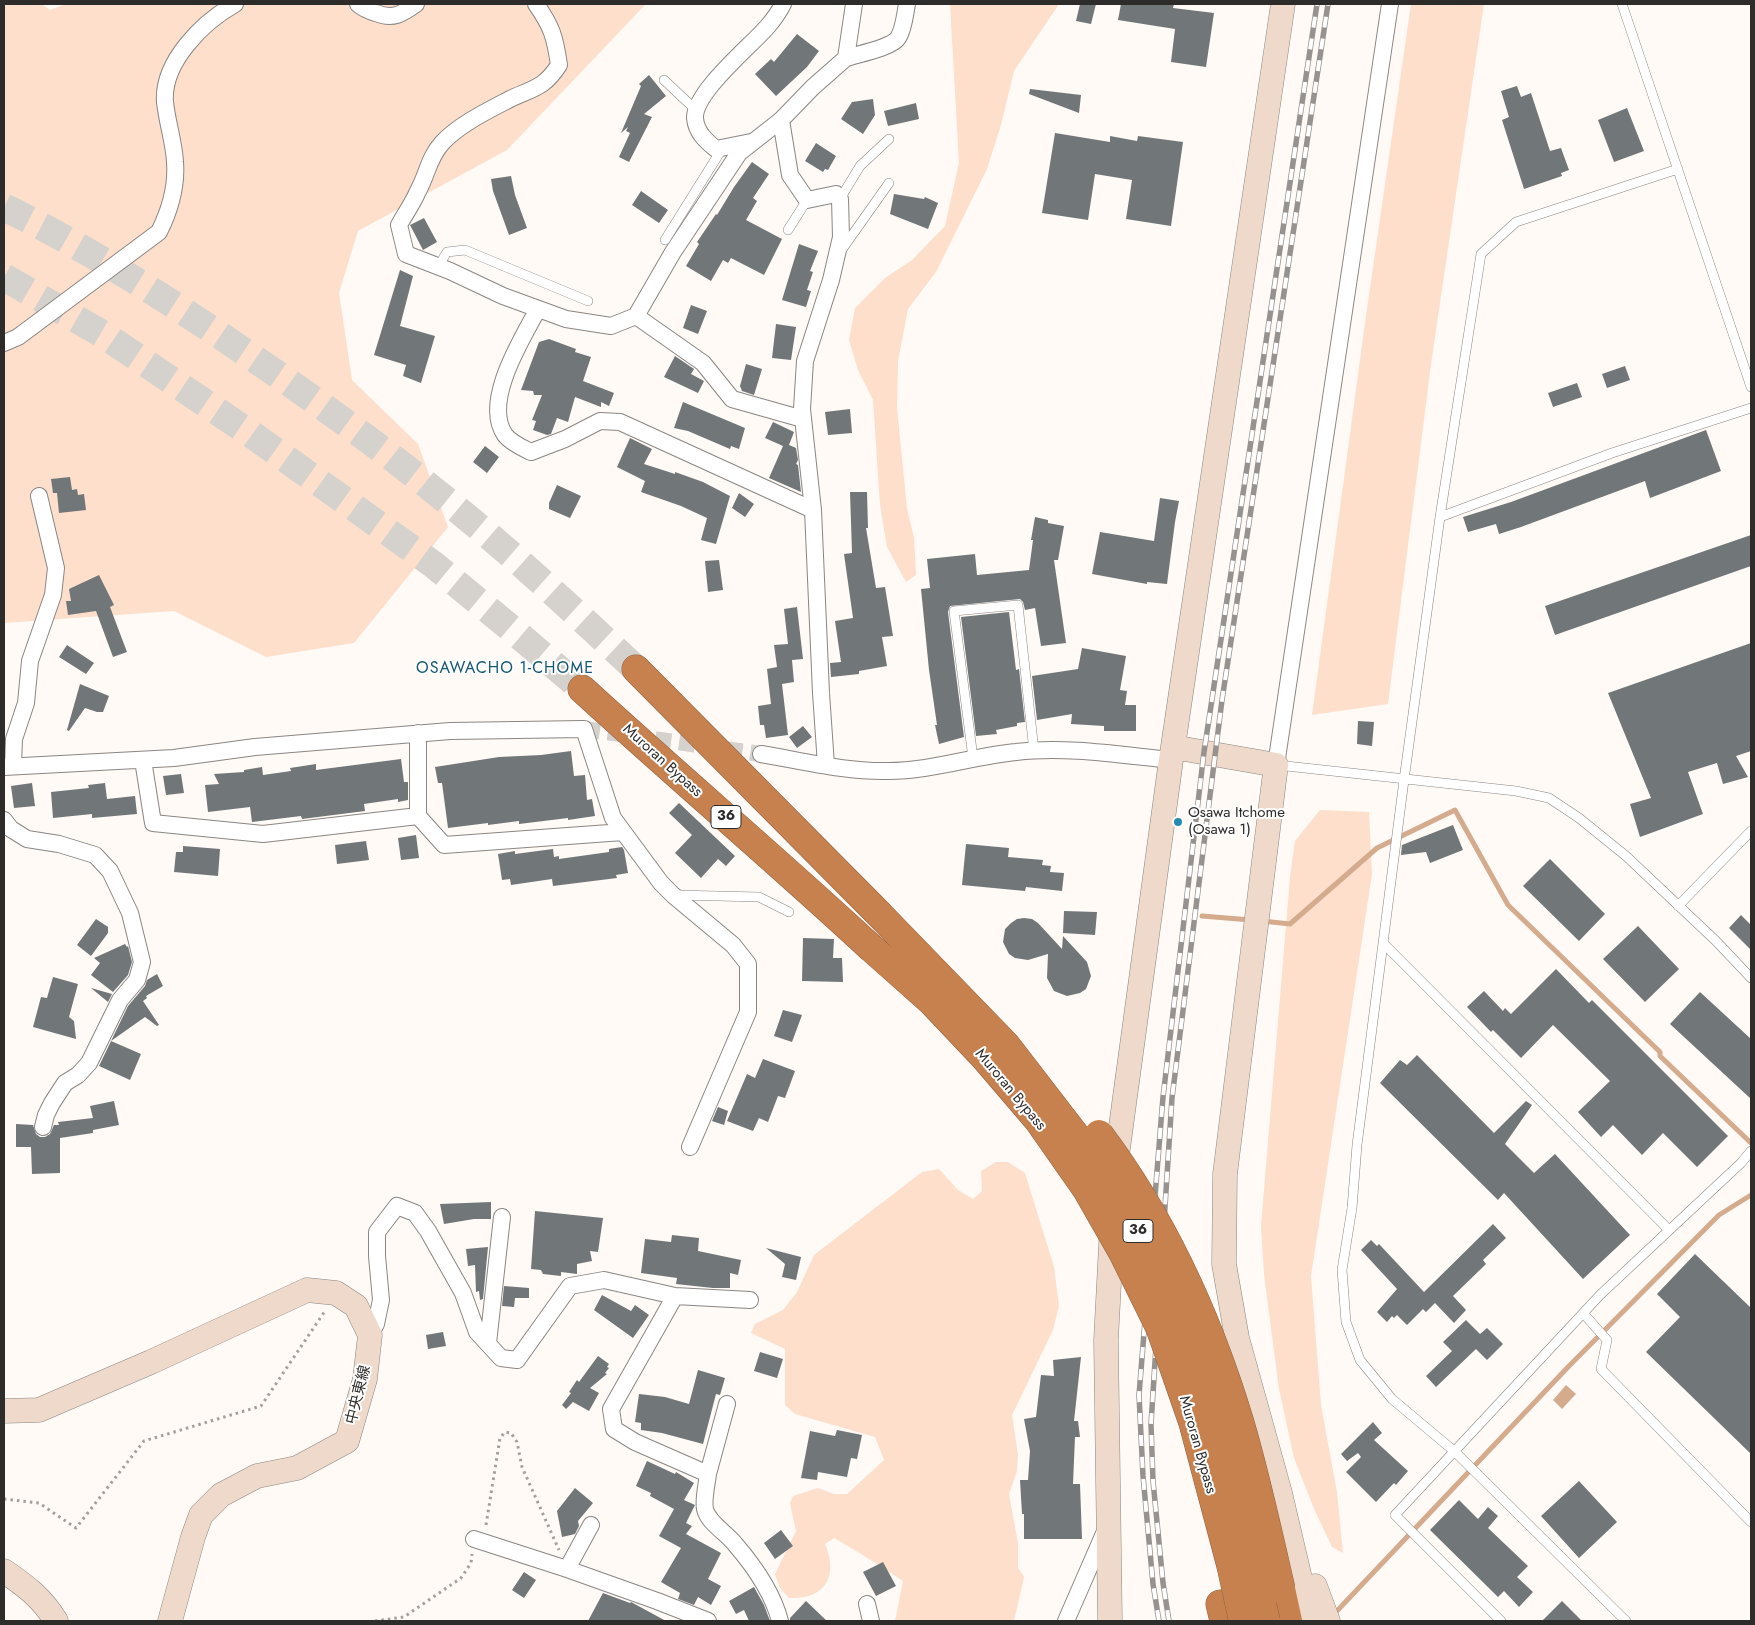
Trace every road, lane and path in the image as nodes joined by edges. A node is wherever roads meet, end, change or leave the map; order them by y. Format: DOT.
graph roads {
  1 [pos="235,4"];
  2 [pos="358,4"];
  3 [pos="416,4"];
  4 [pos="536,4"];
  5 [pos="783,4"];
  6 [pos="854,4"];
  7 [pos="907,4"];
  8 [pos="1283,4"];
  9 [pos="1390,4"];
  10 [pos="1622,4"];
  11 [pos="846,58"];
  12 [pos="664,80"];
  13 [pos="697,111"];
  14 [pos="781,120"];
  15 [pos="888,139"];
  16 [pos="755,141"];
  17 [pos="722,148"];
  18 [pos="1678,169"];
  19 [pos="889,183"];
  20 [pos="840,199"];
  21 [pos="807,200"];
  22 [pos="788,230"];
  23 [pos="665,240"];
  24 [pos="836,257"];
  25 [pos="438,267"];
  26 [pos="588,301"];
  27 [pos="538,309"];
  28 [pos="636,316"];
  29 [pos="4,343"];
  30 [pos="1751,387"];
  31 [pos="1751,408"];
  32 [pos="804,419"];
  33 [pos="39,496"];
  34 [pos="813,510"];
  35 [pos="1440,517"];
  36 [pos="636,669"];
  37 [pos="582,689"];
  38 [pos="418,734"];
  39 [pos="1034,751"];
  40 [pos="1172,753"];
  41 [pos="761,754"];
  42 [pos="973,758"];
  43 [pos="143,760"];
  44 [pos="826,765"];
  45 [pos="1276,765"];
  46 [pos="8,767"];
  47 [pos="1404,780"];
  48 [pos="418,816"];
  49 [pos="4,820"];
  50 [pos="1751,831"];
  51 [pos="623,832"];
  52 [pos="673,895"];
  53 [pos="1678,906"];
  54 [pos="789,912"];
  55 [pos="1384,944"];
  56 [pos="897,971"];
  57 [pos="1751,978"];
  58 [pos="1006,1045"];
  59 [pos="43,1127"];
  60 [pos="690,1146"];
  61 [pos="1751,1151"];
  62 [pos="502,1217"];
  63 [pos="1669,1230"];
  64 [pos="336,1293"];
  65 [pos="675,1296"];
  66 [pos="750,1300"];
  67 [pos="1583,1313"];
  68 [pos="370,1335"];
  69 [pos="488,1343"];
  70 [pos="727,1404"];
  71 [pos="4,1411"];
  72 [pos="1454,1451"];
  73 [pos="708,1474"];
  74 [pos="1280,1493"];
  75 [pos="4,1499"];
  76 [pos="1751,1522"];
  77 [pos="592,1525"];
  78 [pos="1108,1525"];
  79 [pos="478,1540"];
  80 [pos="567,1569"];
  81 [pos="4,1571"];
  82 [pos="867,1604"];
  83 [pos="1222,1613"];
  84 [pos="56,1621"];
  85 [pos="170,1621"];
  86 [pos="375,1621"];
  87 [pos="708,1621"];
  88 [pos="780,1621"];
  89 [pos="870,1621"];
  90 [pos="1066,1621"];
  91 [pos="1110,1621"];
  92 [pos="1243,1621"];
  93 [pos="1266,1621"];
  94 [pos="1288,1621"];
  95 [pos="1310,1621"];
  96 [pos="1328,1621"];
  97 [pos="1501,1621"];
  98 [pos="1626,1621"];
  1 -- 29 [label="street"];
  2 -- 3 [label="street"];
  4 -- 25 [label="street"];
  5 -- 13 [label="street"];
  6 -- 11 [label="street"];
  7 -- 11 [label="street"];
  8 -- 40 [label="street"];
  9 -- 45 [label="street"];
  10 -- 18 [label="lane"];
  11 -- 14 [label="street"];
  12 -- 13 [label="lane"];
  13 -- 17 [label="street"];
  14 -- 16 [label="street"];
  14 -- 21 [label="street"];
  15 -- 20 [label="lane"];
  16 -- 17 [label="street"];
  16 -- 28 [label="street"];
  17 -- 23 [label="lane"];
  18 -- 30 [label="lane"];
  18 -- 35 [label="lane"];
  19 -- 24 [label="lane"];
  20 -- 21 [label="street"];
  20 -- 24 [label="street"];
  21 -- 22 [label="lane"];
  24 -- 32 [label="street"];
  25 -- 26 [label="lane"];
  25 -- 27 [label="street"];
  27 -- 28 [label="street"];
  27 -- 34 [label="street"];
  28 -- 32 [label="street"];
  31 -- 35 [label="lane"];
  32 -- 34 [label="street"];
  33 -- 46 [label="street"];
  34 -- 44 [label="street"];
  35 -- 47 [label="lane"];
  36 -- 58 [label="highway, Muroran Bypass / 36, bridge"];
  37 -- 56 [label="highway, Muroran Bypass / 36, bridge"];
  38 -- 43 [label="street"];
  38 -- 48 [label="street"];
  38 -- 51 [label="street"];
  39 -- 40 [label="street"];
  39 -- 42 [label="street"];
  39 -- 42 [label="lane"];
  40 -- 45 [label="street"];
  40 -- 78 [label="street"];
  41 -- 44 [label="street"];
  42 -- 44 [label="street"];
  43 -- 46 [label="street"];
  43 -- 48 [label="street"];
  45 -- 47 [label="lane"];
  45 -- 74 [label="street"];
  47 -- 53 [label="lane"];
  47 -- 55 [label="lane"];
  48 -- 51 [label="street"];
  49 -- 59 [label="street"];
  50 -- 53 [label="lane"];
  51 -- 52 [label="street"];
  52 -- 54 [label="lane"];
  52 -- 60 [label="street"];
  53 -- 57 [label="lane"];
  55 -- 63 [label="lane"];
  55 -- 72 [label="lane"];
  56 -- 83 [label="highway, bridge"];
  56 -- 92 [label="highway, Muroran Bypass / 36, bridge"];
  58 -- 93 [label="highway, Muroran Bypass / 36, bridge"];
  58 -- 94 [label="highway, bridge"];
  61 -- 63 [label="lane"];
  62 -- 69 [label="street"];
  63 -- 67 [label="lane"];
  64 -- 68 [label="street"];
  64 -- 71 [label="street"];
  64 -- 75 [label="path"];
  65 -- 66 [label="street"];
  65 -- 69 [label="street"];
  65 -- 73 [label="street"];
  67 -- 72 [label="lane"];
  67 -- 76 [label="lane"];
  68 -- 69 [label="street"];
  68 -- 85 [label="street, 中央東線"];
  70 -- 73 [label="street"];
  72 -- 97 [label="lane"];
  72 -- 98 [label="lane"];
  73 -- 88 [label="street"];
  74 -- 95 [label="street"];
  74 -- 96 [label="street"];
  77 -- 80 [label="street"];
  78 -- 90 [label="street"];
  78 -- 91 [label="street"];
  79 -- 80 [label="street"];
  79 -- 80 [label="path"];
  79 -- 86 [label="path"];
  80 -- 87 [label="street"];
  81 -- 84 [label="street"];
  82 -- 89 [label="street"];
}
